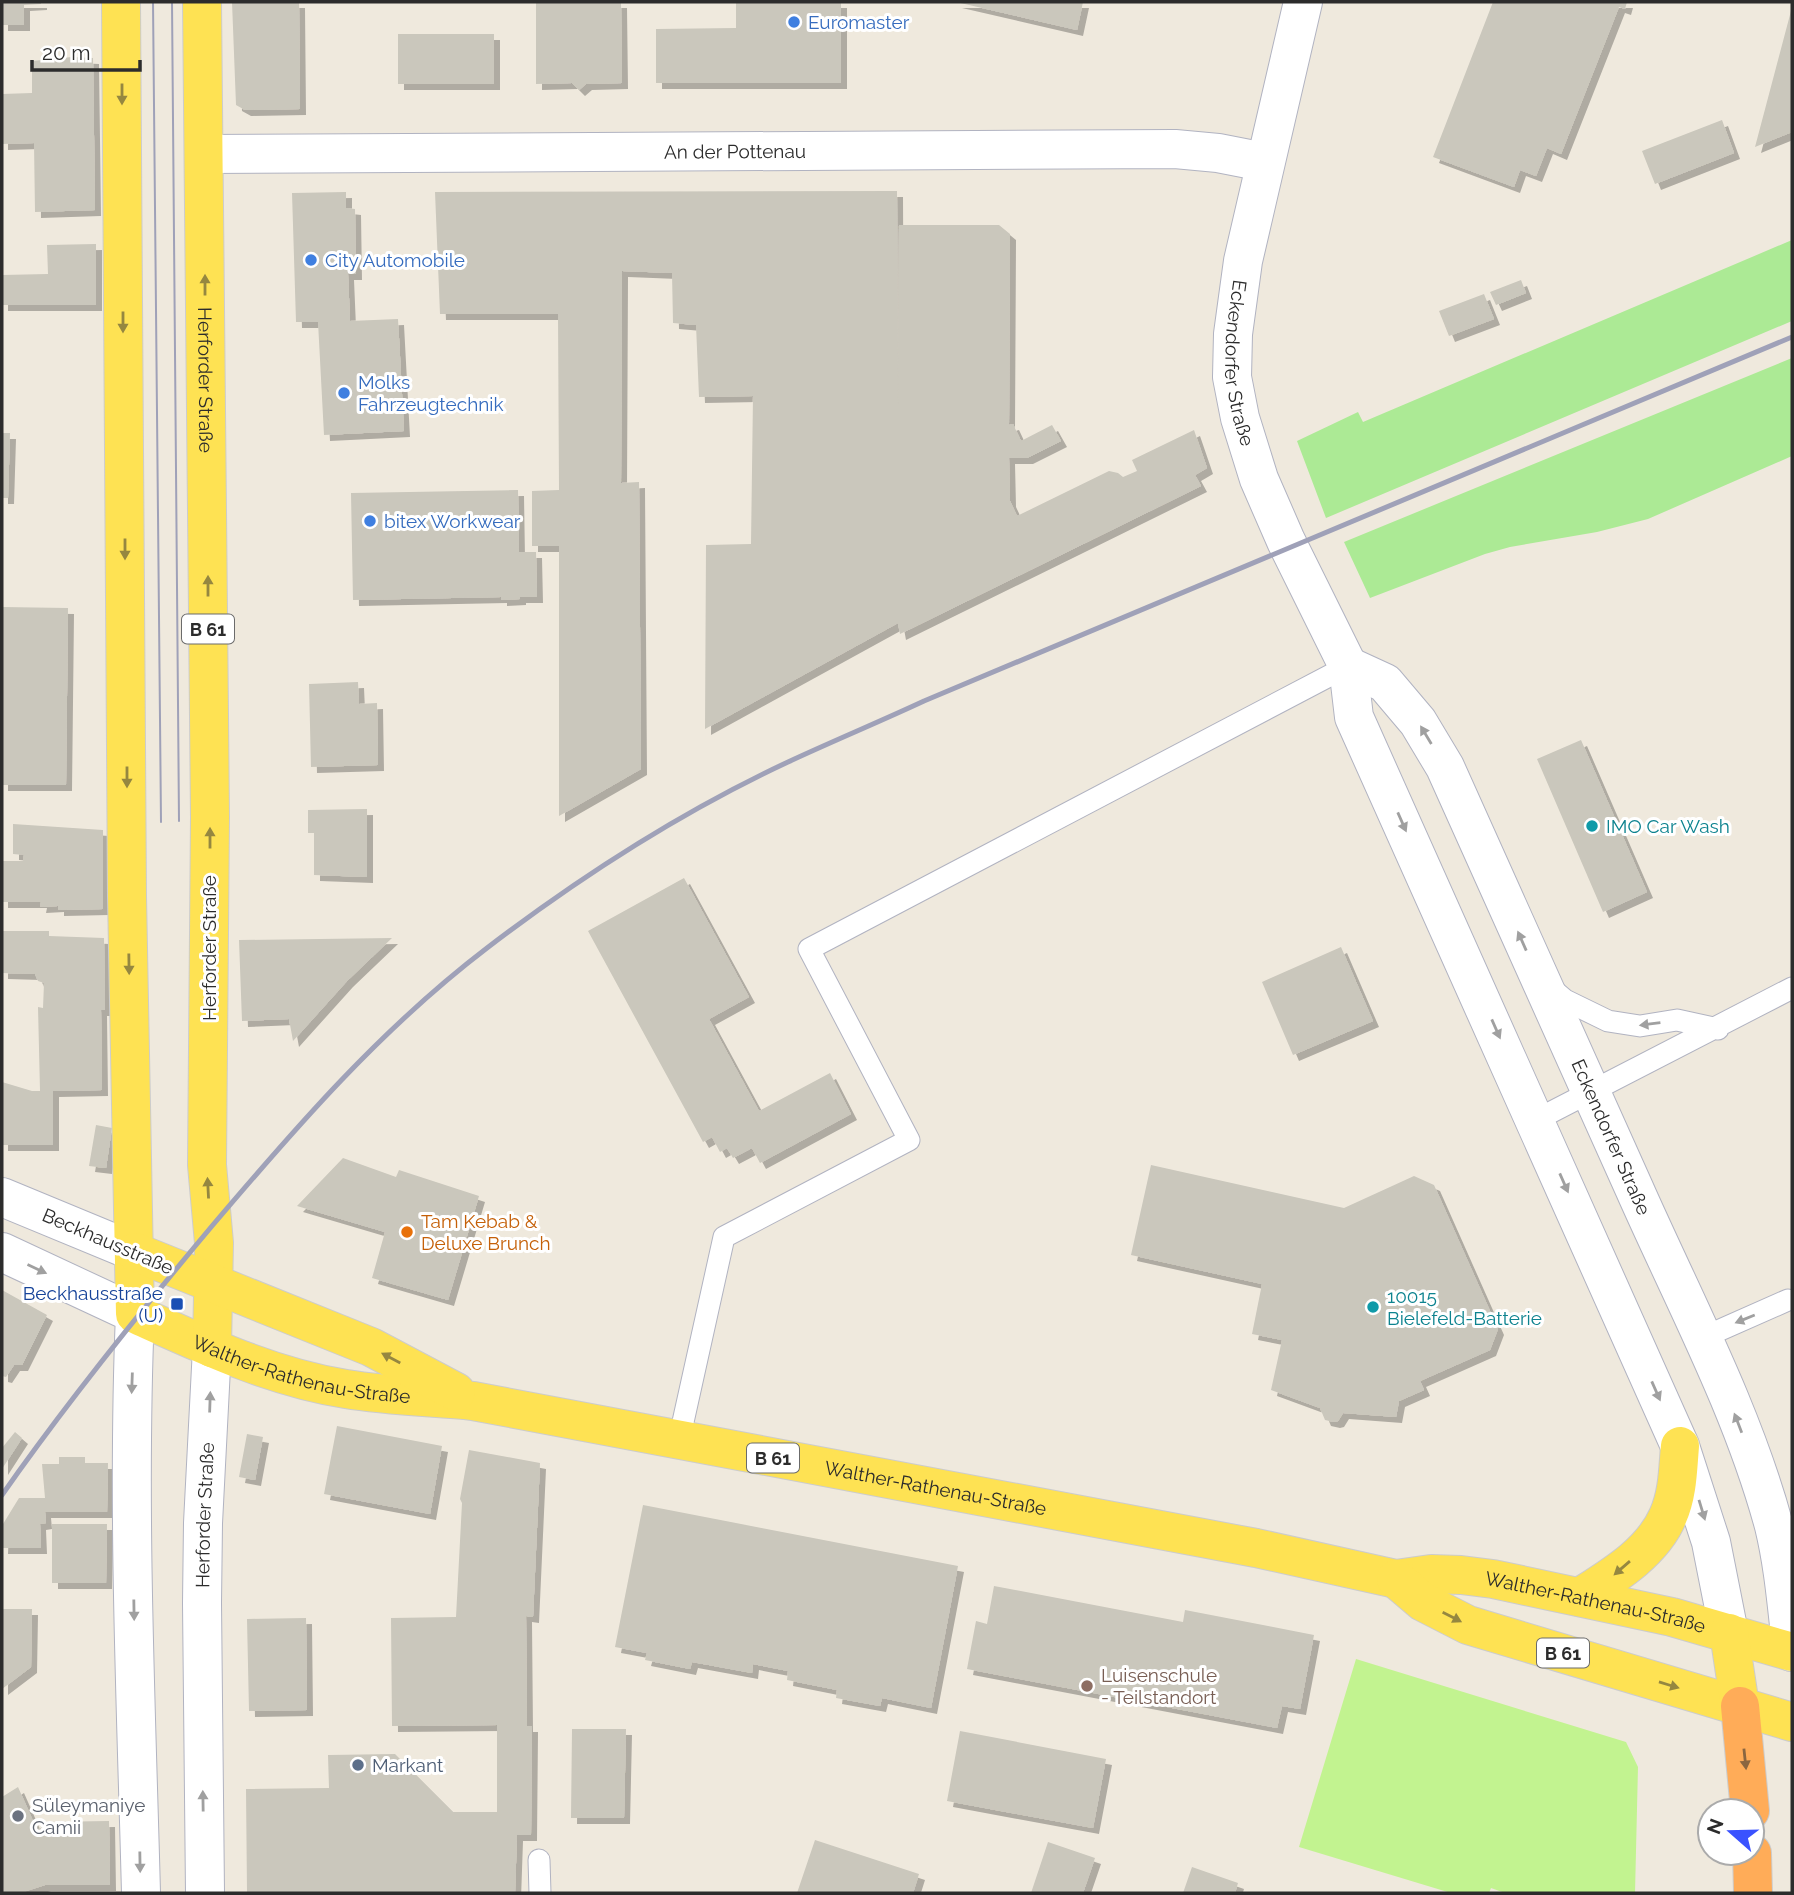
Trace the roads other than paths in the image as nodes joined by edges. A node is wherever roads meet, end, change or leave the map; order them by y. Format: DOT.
graph roads {
  1 [pos="121,2"];
  2 [pos="202,2"];
  3 [pos="1303,2"];
  4 [pos="205,155"];
  5 [pos="1264,162"];
  6 [pos="1348,666"];
  7 [pos="1538,975"];
  8 [pos="1792,988"];
  9 [pos="1718,1028"];
  10 [pos="1591,1092"];
  11 [pos="1536,1120"];
  12 [pos="2,1197"];
  13 [pos="2,1252"];
  14 [pos="135,1252"];
  15 [pos="214,1284"];
  16 [pos="1788,1300"];
  17 [pos="135,1314"];
  18 [pos="1702,1338"];
  19 [pos="212,1349"];
  20 [pos="473,1401"];
  21 [pos="679,1440"];
  22 [pos="1680,1446"];
  23 [pos="1396,1579"];
  24 [pos="1580,1597"];
  25 [pos="1729,1633"];
  26 [pos="1792,1652"];
  27 [pos="1740,1706"];
  28 [pos="1792,1722"];
  29 [pos="1749,1797"];
  30 [pos="539,1860"];
  31 [pos="1752,1867"];
  32 [pos="141,1893"];
  33 [pos="205,1893"];
  34 [pos="540,1893"];
  35 [pos="1753,1893"];
  1 -- 14 [label="main road, one-way"];
  2 -- 4 [label="main road, Herforder Straße / B 61"];
  3 -- 5 [label="main road, Eckendorfer Straße"];
  4 -- 5 [label="main road, An der Pottenau"];
  15 -- 4 [label="main road, Herforder Straße / B 61, one-way"];
  5 -- 6 [label="main road, Eckendorfer Straße"];
  7 -- 6 [label="main road, Eckendorfer Straße, one-way"];
  6 -- 11 [label="main road, Eckendorfer Straße, one-way"];
  6 -- 21 [label="lane"];
  9 -- 7 [label="lane, one-way"];
  7 -- 10 [label="main road, Eckendorfer Straße"];
  8 -- 9 [label="lane"];
  9 -- 10 [label="lane"];
  10 -- 11 [label="lane"];
  10 -- 18 [label="main road, Eckendorfer Straße"];
  11 -- 22 [label="main road, Eckendorfer Straße, one-way"];
  12 -- 14 [label="main road, Beckhausstraße"];
  13 -- 17 [label="main road, one-way"];
  14 -- 15 [label="main road, Beckhausstraße"];
  14 -- 17 [label="main road"];
  15 -- 19 [label="main road, Herforder Straße / B 61"];
  20 -- 15 [label="main road, Walther-Rathenau-Straße / B 61, one-way"];
  16 -- 18 [label="lane, one-way"];
  17 -- 19 [label="main road, Walther-Rathenau-Straße / B 61"];
  17 -- 32 [label="main road, one-way"];
  26 -- 18 [label="main road, Eckendorfer Straße, one-way"];
  19 -- 20 [label="main road, Walther-Rathenau-Straße / B 61"];
  33 -- 19 [label="main road, Herforder Straße, one-way"];
  20 -- 21 [label="main road, Walther-Rathenau-Straße / B 61"];
  21 -- 23 [label="main road, Walther-Rathenau-Straße / B 61"];
  22 -- 24 [label="main road, one-way"];
  22 -- 25 [label="main road, Eckendorfer Straße, one-way"];
  23 -- 24 [label="main road, Walther-Rathenau-Straße / B 61"];
  23 -- 27 [label="main road, Walther-Rathenau-Straße / B 61, one-way"];
  24 -- 25 [label="main road, Walther-Rathenau-Straße / B 61"];
  25 -- 26 [label="main road, Walther-Rathenau-Straße / B 61"];
  25 -- 27 [label="main road"];
  27 -- 28 [label="main road, Walther-Rathenau-Straße / B 61"];
  27 -- 29 [label="highway, one-way"];
  30 -- 34 [label="lane"];
  31 -- 35 [label="highway"];
}
